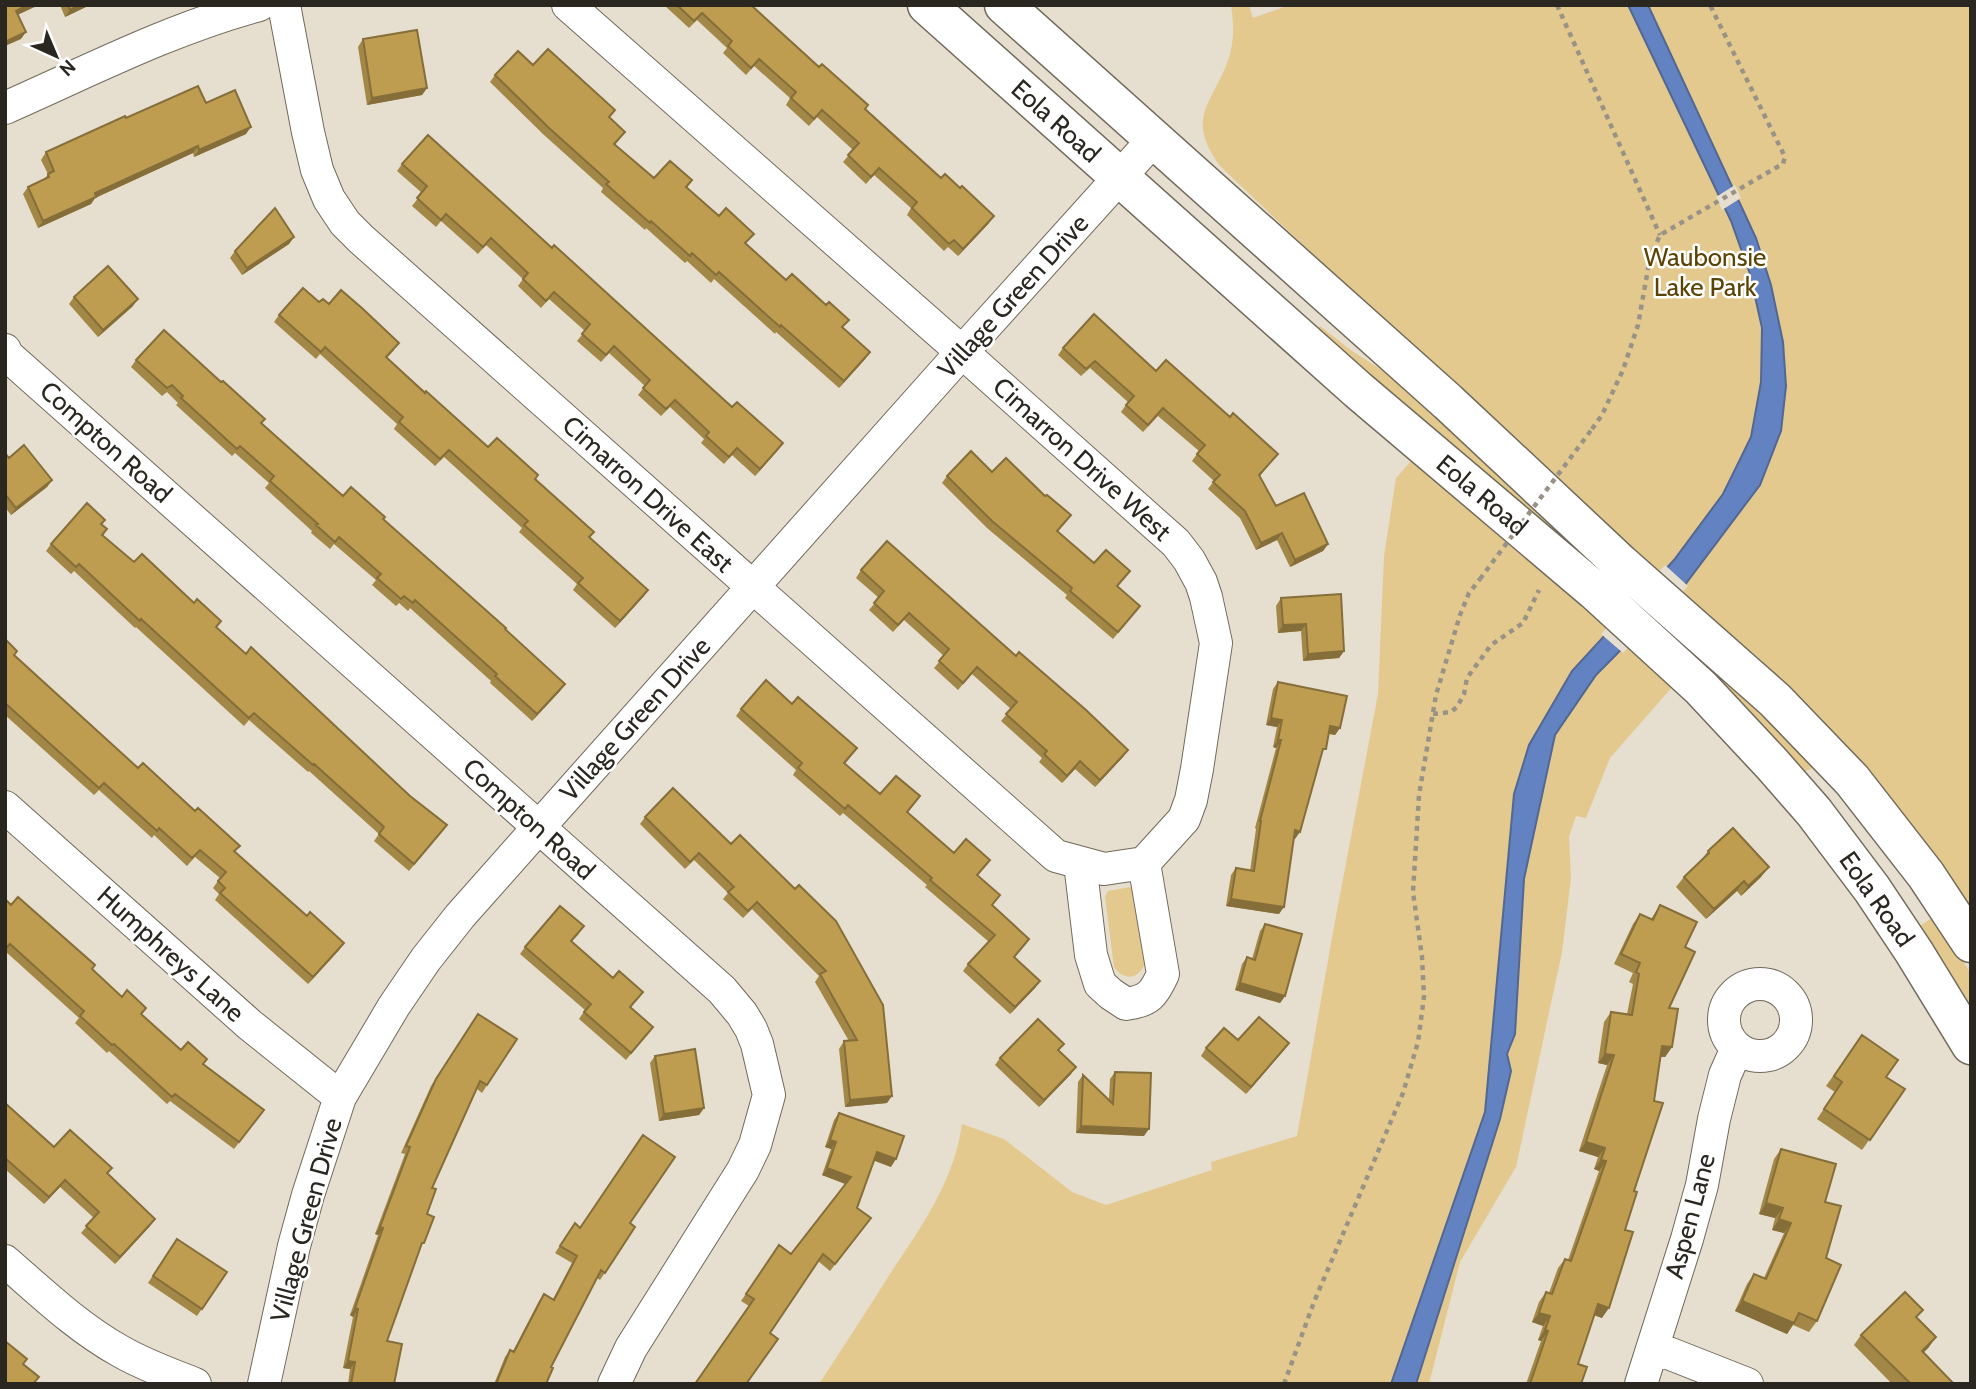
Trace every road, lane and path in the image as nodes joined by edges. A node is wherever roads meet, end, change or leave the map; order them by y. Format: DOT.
graph roads {
  1 [pos="259,5"];
  2 [pos="284,5"];
  3 [pos="568,5"];
  4 [pos="927,5"];
  5 [pos="1004,5"];
  6 [pos="1557,5"];
  7 [pos="1710,5"];
  8 [pos="5,108"];
  9 [pos="1154,139"];
  10 [pos="1119,178"];
  11 [pos="1660,235"];
  12 [pos="962,352"];
  13 [pos="6,354"];
  14 [pos="752,587"];
  15 [pos="1539,590"];
  16 [pos="1433,714"];
  17 [pos="5,807"];
  18 [pos="539,827"];
  19 [pos="1080,863"];
  20 [pos="1144,863"];
  21 [pos="1971,943"];
  22 [pos="1971,1045"];
  23 [pos="1737,1048"];
  24 [pos="340,1097"];
  25 [pos="5,1261"];
  26 [pos="1653,1347"];
  27 [pos="195,1384"];
  28 [pos="264,1384"];
  29 [pos="614,1384"];
  30 [pos="1284,1384"];
  31 [pos="1641,1384"];
  32 [pos="1747,1384"];
  1 -- 8 [label="street"];
  2 -- 14 [label="street, Cimarron Drive East"];
  3 -- 12 [label="street, Cimarron Drive West"];
  4 -- 10 [label="main road, Eola Road"];
  5 -- 9 [label="main road, Eola Road"];
  6 -- 11 [label="path"];
  7 -- 11 [label="path"];
  9 -- 10 [label="street, Village Green Drive"];
  9 -- 21 [label="main road, Eola Road"];
  10 -- 12 [label="street, Village Green Drive"];
  10 -- 22 [label="main road, Eola Road"];
  11 -- 16 [label="path, bridge"];
  12 -- 14 [label="street, Village Green Drive"];
  12 -- 20 [label="street, Cimarron Drive West"];
  13 -- 18 [label="street, Compton Road"];
  14 -- 18 [label="street, Village Green Drive"];
  14 -- 19 [label="street, Cimarron Drive East"];
  15 -- 16 [label="path"];
  16 -- 30 [label="path"];
  17 -- 24 [label="street, Humphreys Lane"];
  18 -- 24 [label="street, Village Green Drive"];
  18 -- 29 [label="street, Compton Road"];
  19 -- 20 [label="street, Cimarron Drive East"];
  19 -- 20 [label="street"];
  23 -- 26 [label="street, Aspen Lane"];
  24 -- 28 [label="street, Village Green Drive"];
  25 -- 27 [label="street"];
  26 -- 31 [label="street, Aspen Lane"];
  26 -- 32 [label="street"];
}
